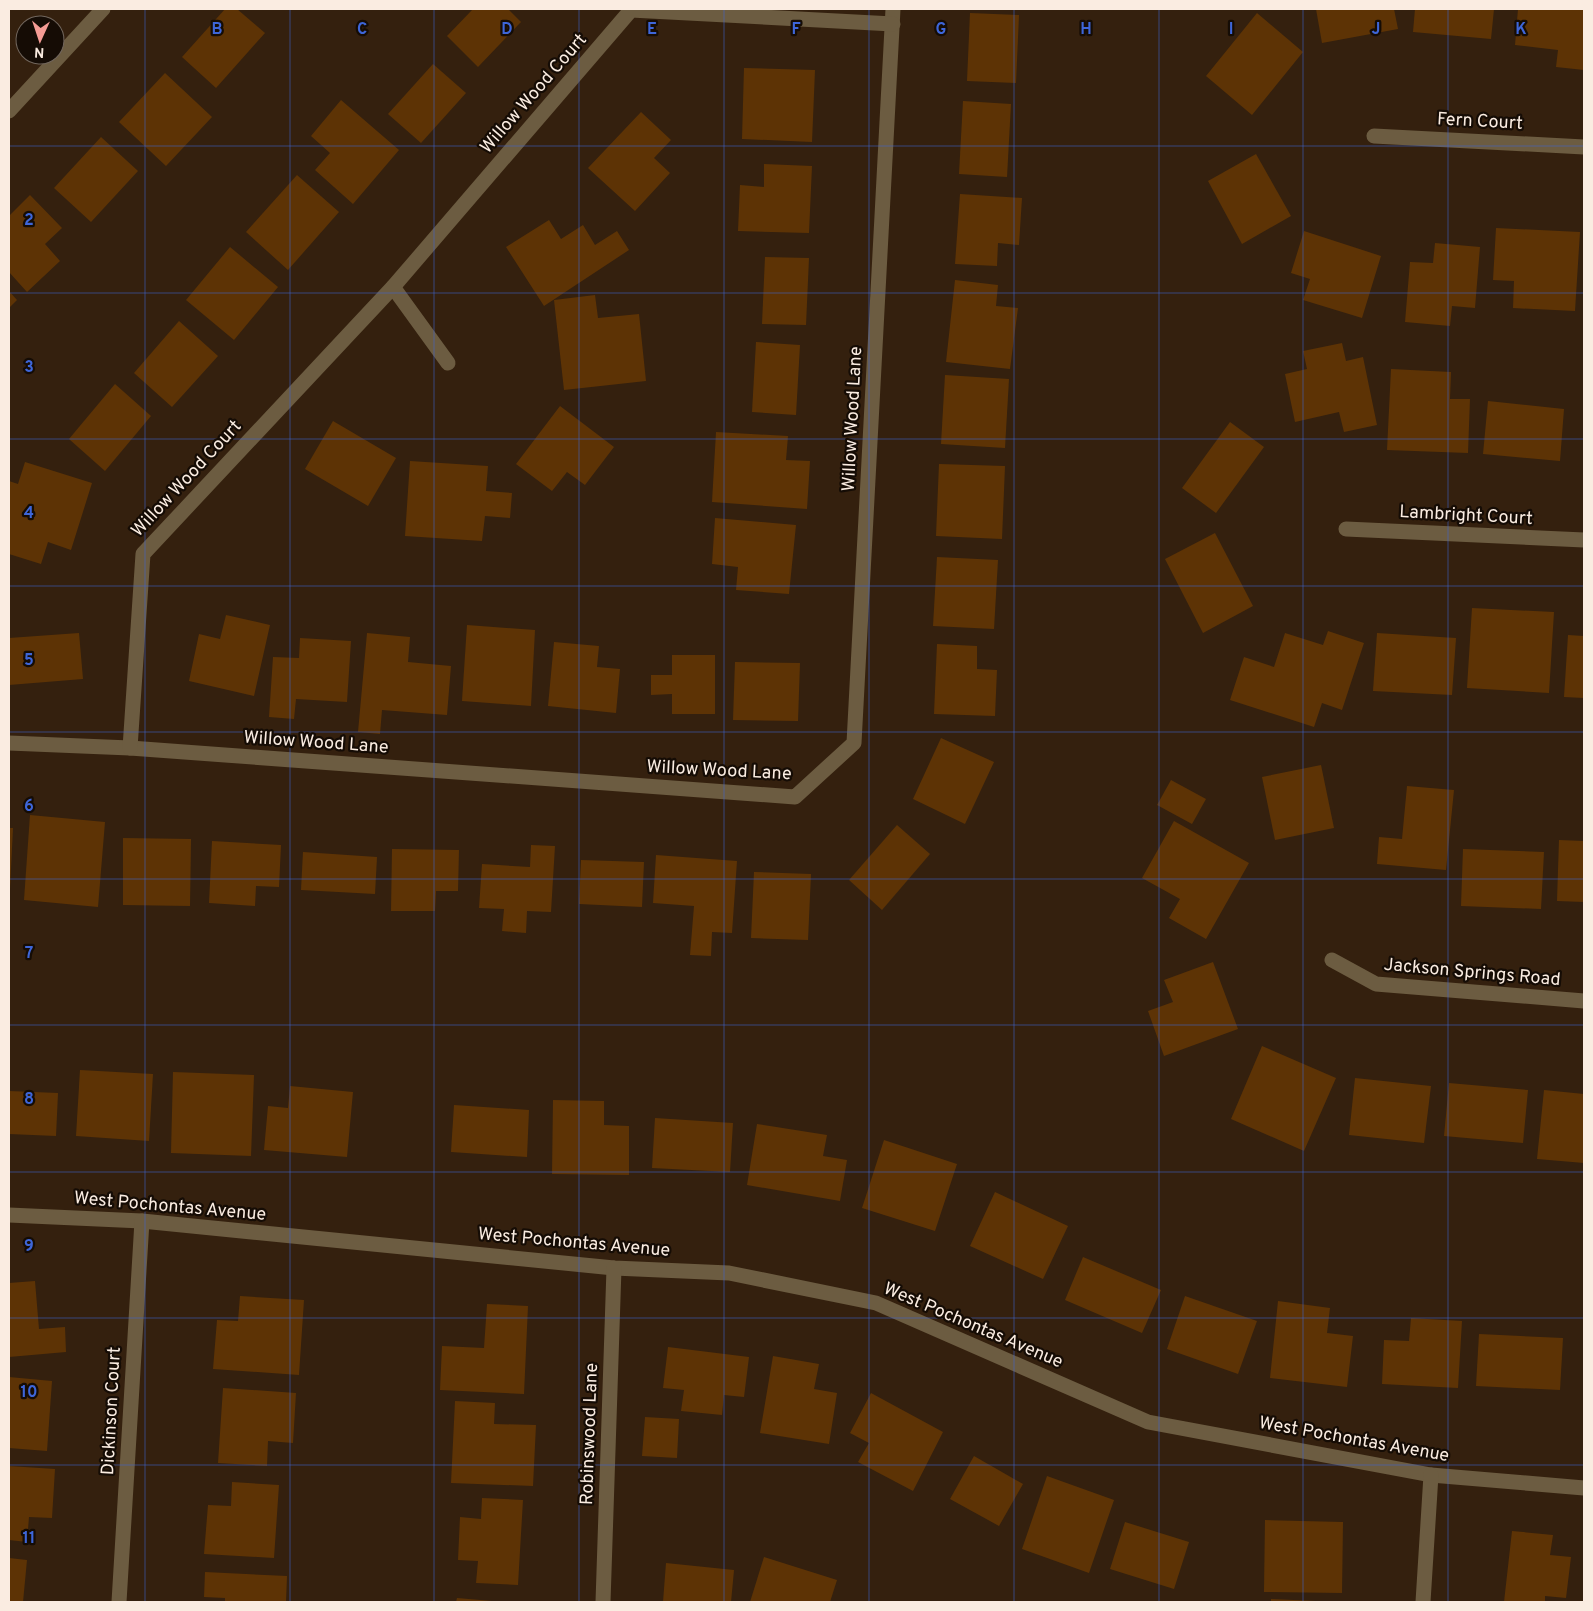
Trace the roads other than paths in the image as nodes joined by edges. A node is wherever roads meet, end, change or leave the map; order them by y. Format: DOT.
graph roads {
  1 [pos="103,9"];
  2 [pos="893,9"];
  3 [pos="893,24"];
  4 [pos="9,111"];
  5 [pos="1374,136"];
  6 [pos="1584,147"];
  7 [pos="393,287"];
  8 [pos="448,363"];
  9 [pos="1346,529"];
  10 [pos="1584,540"];
  11 [pos="9,743"];
  12 [pos="130,748"];
  13 [pos="1332,960"];
  14 [pos="1584,1002"];
  15 [pos="9,1215"];
  16 [pos="142,1221"];
  17 [pos="614,1268"];
  18 [pos="1431,1475"];
  19 [pos="1584,1488"];
  20 [pos="119,1602"];
  21 [pos="604,1602"];
  22 [pos="1423,1602"];
  1 -- 4 [label="street"];
  2 -- 3 [label="street, Willow Wood Lane"];
  3 -- 7 [label="street, Willow Wood Court"];
  3 -- 12 [label="street, Willow Wood Lane"];
  5 -- 6 [label="street, Fern Court"];
  7 -- 8 [label="street"];
  7 -- 12 [label="street, Willow Wood Court"];
  9 -- 10 [label="street, Lambright Court"];
  11 -- 12 [label="street, Willow Wood Lane"];
  13 -- 14 [label="street, Jackson Springs Road"];
  15 -- 16 [label="street, West Pochontas Avenue"];
  16 -- 17 [label="street, West Pochontas Avenue"];
  16 -- 20 [label="street, Dickinson Court"];
  17 -- 18 [label="street, West Pochontas Avenue"];
  17 -- 21 [label="street, Robinswood Lane"];
  18 -- 19 [label="street, West Pochontas Avenue"];
  18 -- 22 [label="street"];
}
